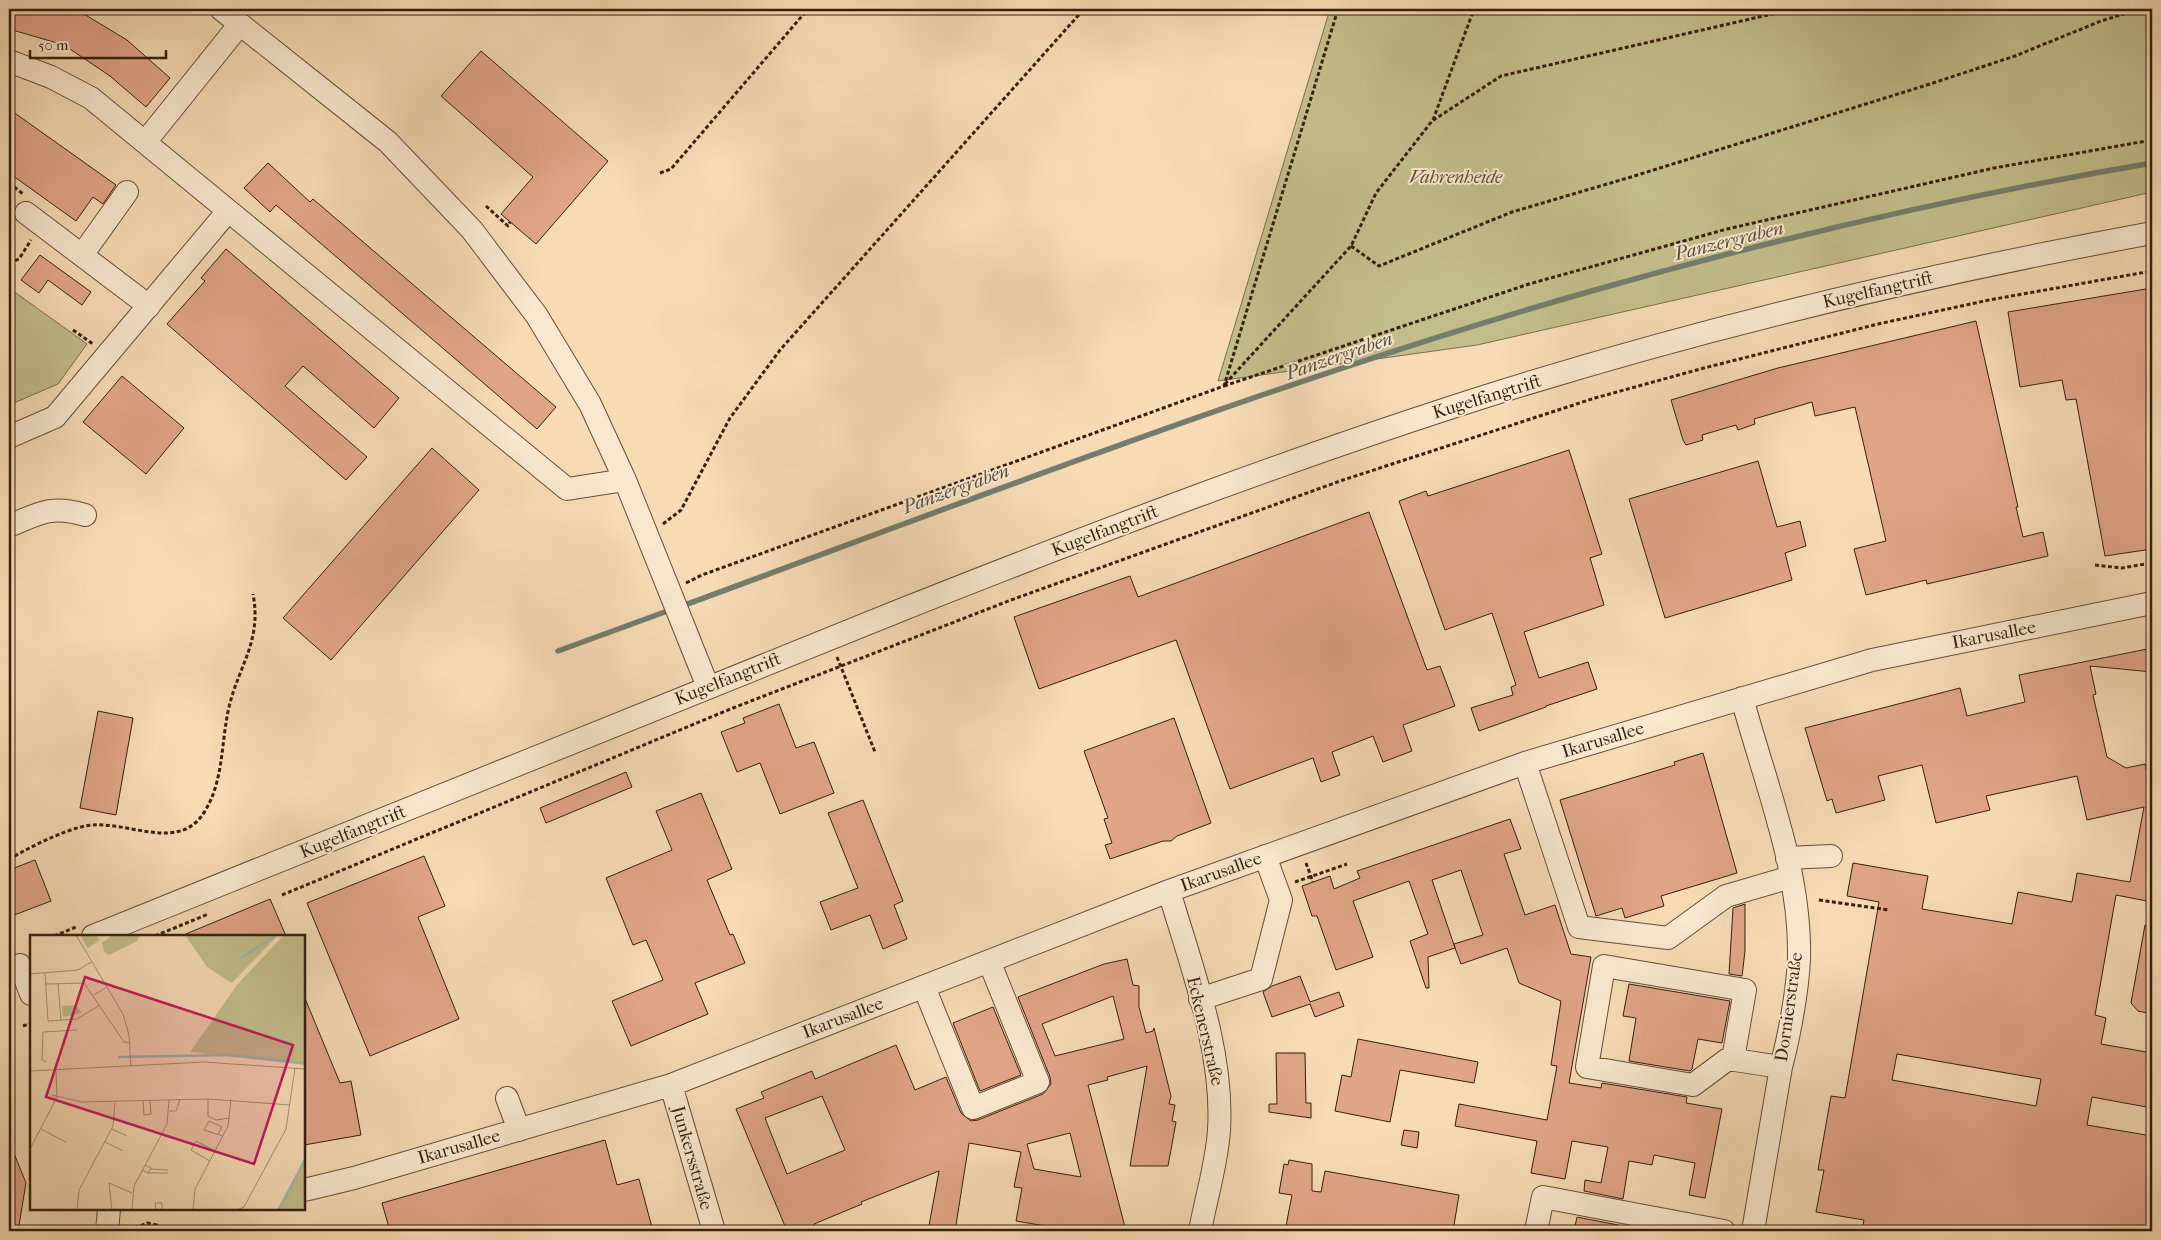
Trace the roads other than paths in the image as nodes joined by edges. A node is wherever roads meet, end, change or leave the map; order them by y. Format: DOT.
graph roads {
  1 [pos="221,9"];
  2 [pos="240,24"];
  3 [pos="9,60"];
  4 [pos="146,141"];
  5 [pos="127,192"];
  6 [pos="228,211"];
  7 [pos="34,219"];
  8 [pos="2152,233"];
  9 [pos="82,256"];
  10 [pos="149,306"];
  11 [pos="9,436"];
  12 [pos="625,480"];
  13 [pos="85,515"];
  14 [pos="9,526"];
  15 [pos="2152,603"];
  16 [pos="708,687"];
  17 [pos="1742,698"];
  18 [pos="1525,763"];
  19 [pos="1266,856"];
  20 [pos="1831,856"];
  21 [pos="1789,867"];
  22 [pos="1169,891"];
  23 [pos="96,935"];
  24 [pos="990,961"];
  25 [pos="20,965"];
  26 [pos="924,986"];
  27 [pos="30,991"];
  28 [pos="1200,999"];
  29 [pos="1733,1059"];
  30 [pos="1781,1067"];
  31 [pos="671,1085"];
  32 [pos="506,1098"];
  33 [pos="519,1130"];
  34 [pos="305,1190"];
  35 [pos="109,1210"];
  36 [pos="107,1231"];
  37 [pos="714,1231"];
  38 [pos="1200,1231"];
  39 [pos="1536,1231"];
  40 [pos="1724,1231"];
  41 [pos="1753,1231"];
  1 -- 2 [label="street"];
  2 -- 4 [label="street"];
  2 -- 12 [label="street"];
  3 -- 4 [label="street"];
  4 -- 6 [label="street"];
  5 -- 9 [label="street"];
  6 -- 10 [label="street"];
  6 -- 12 [label="street"];
  7 -- 9 [label="street"];
  8 -- 16 [label="street, Kugelfangtrift"];
  9 -- 10 [label="street"];
  10 -- 11 [label="street"];
  12 -- 16 [label="street"];
  13 -- 14 [label="street"];
  15 -- 17 [label="street, Ikarusallee"];
  16 -- 23 [label="street, Kugelfangtrift"];
  17 -- 18 [label="street, Ikarusallee"];
  17 -- 21 [label="street, Dornierstraße"];
  18 -- 19 [label="street, Ikarusallee"];
  18 -- 21 [label="street"];
  19 -- 22 [label="street, Ikarusallee"];
  19 -- 28 [label="street"];
  20 -- 21 [label="street"];
  21 -- 30 [label="street, Dornierstraße"];
  22 -- 24 [label="street, Ikarusallee"];
  22 -- 28 [label="street, Eckenerstraße"];
  24 -- 26 [label="street, Ikarusallee"];
  24 -- 26 [label="street"];
  25 -- 27 [label="street"];
  26 -- 31 [label="street, Ikarusallee"];
  28 -- 38 [label="street, Eckenerstraße"];
  29 -- 29 [label="street"];
  29 -- 30 [label="street"];
  30 -- 41 [label="street, Dornierstraße"];
  31 -- 33 [label="street, Ikarusallee"];
  31 -- 37 [label="street, Junkersstraße"];
  32 -- 33 [label="street"];
  33 -- 34 [label="street, Ikarusallee"];
  35 -- 36 [label="street"];
  39 -- 40 [label="street"];
}
